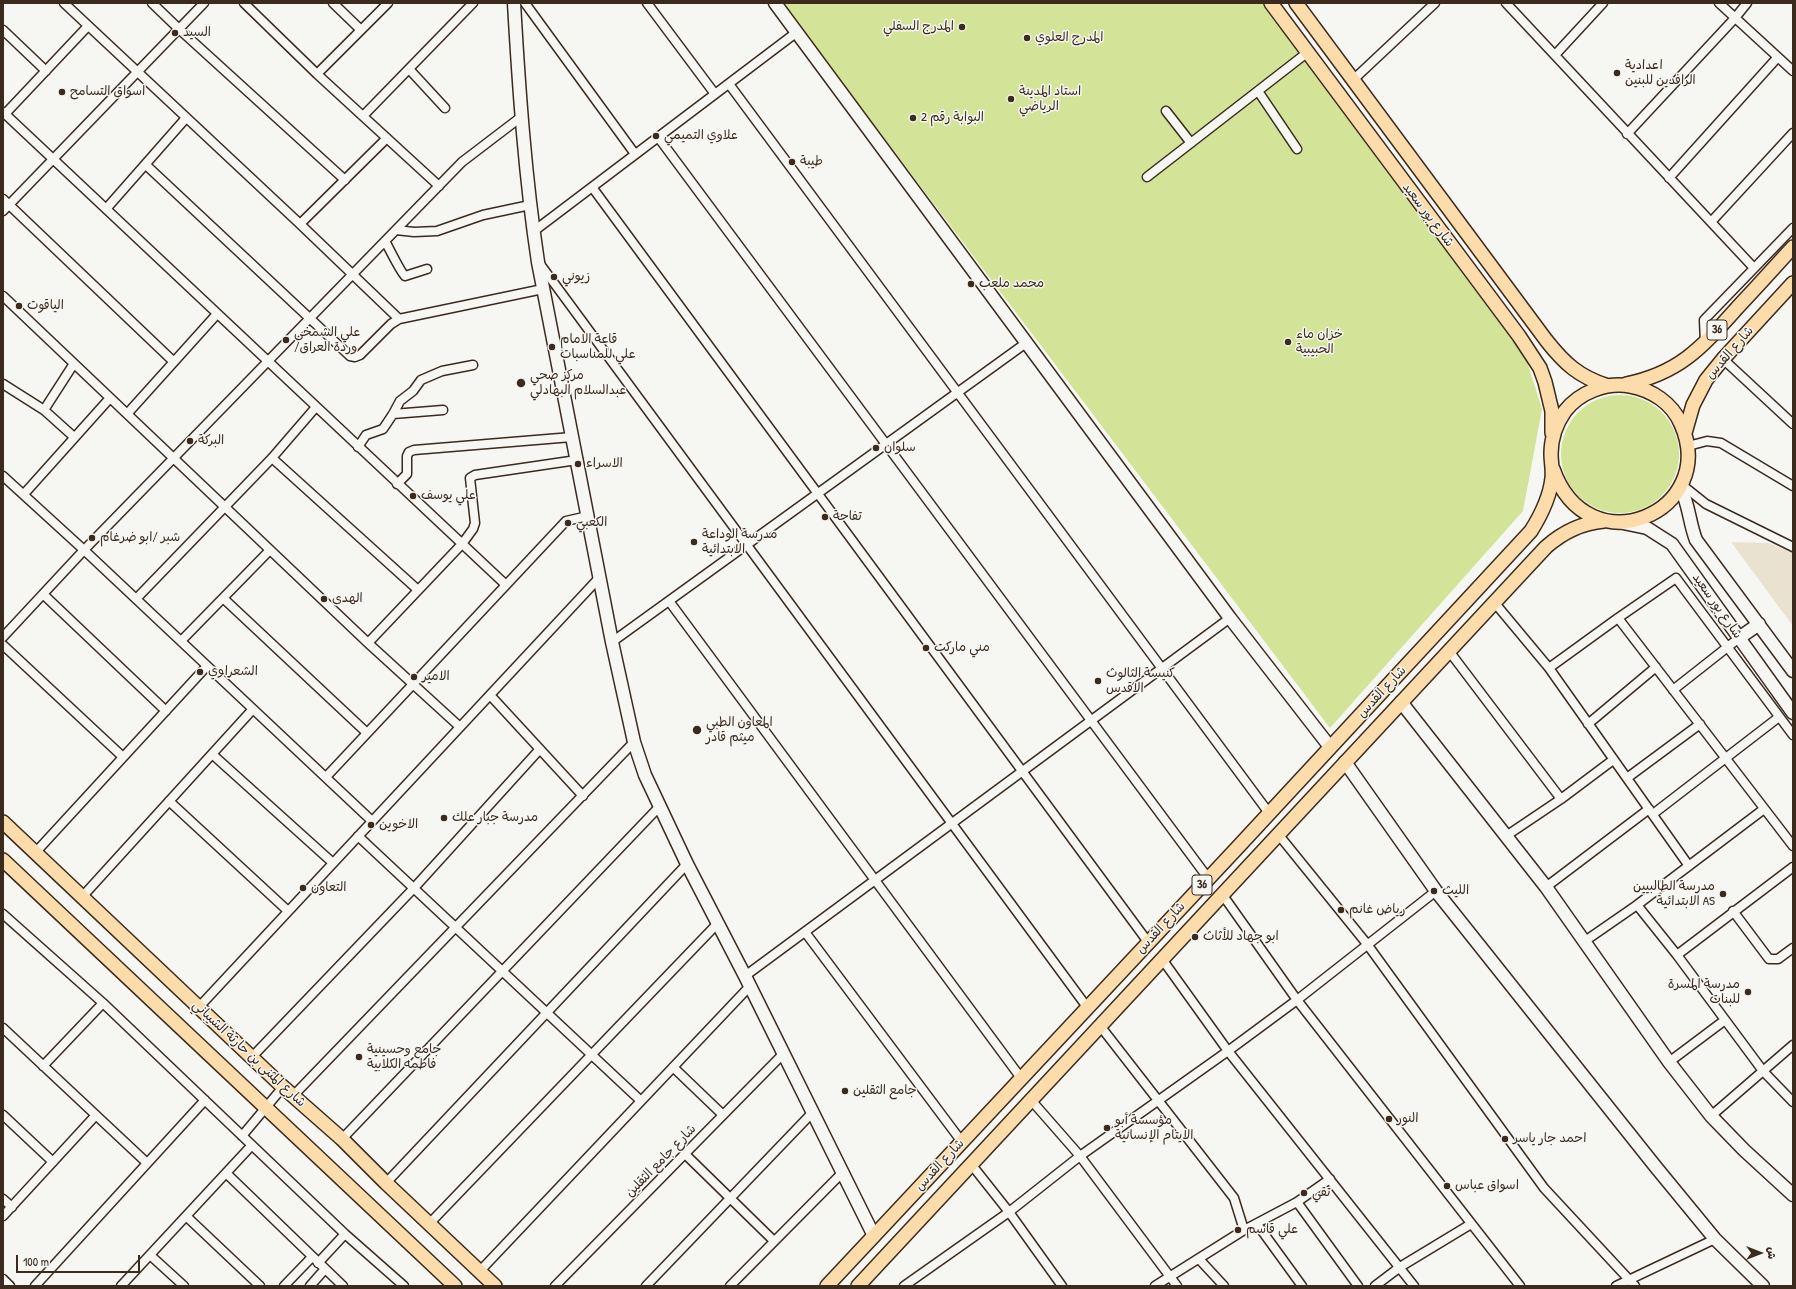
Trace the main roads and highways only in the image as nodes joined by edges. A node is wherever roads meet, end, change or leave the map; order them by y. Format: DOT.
graph roads {
  1 [pos="1271,3"];
  2 [pos="1296,3"];
  3 [pos="1387,125"];
  4 [pos="1370,136"];
  5 [pos="1793,247"];
  6 [pos="1793,283"];
  7 [pos="1622,385"];
  8 [pos="1608,386"];
  9 [pos="1552,440"];
  10 [pos="1686,440"];
  11 [pos="1553,469"];
  12 [pos="1605,521"];
  13 [pos="3,822"];
  14 [pos="1238,847"];
  15 [pos="1229,856"];
  16 [pos="1256,859"];
  17 [pos="3,860"];
  18 [pos="1240,875"];
  19 [pos="1052,1046"];
  20 [pos="1068,1060"];
  21 [pos="455,1286"];
  22 [pos="495,1286"];
  23 [pos="827,1286"];
  24 [pos="858,1286"];
  1 -- 4 [label="main road, شارع بور سعيد"];
  2 -- 3 [label="main road, شارع بور سعيد"];
  3 -- 4 [label="main road"];
  3 -- 8 [label="main road, شارع بور سعيد"];
  4 -- 9 [label="main road, شارع بور سعيد"];
  5 -- 7 [label="main road, شارع القدس / 36"];
  6 -- 10 [label="main road, شارع القدس / 36"];
  7 -- 8 [label="main road"];
  7 -- 10 [label="main road"];
  8 -- 9 [label="main road"];
  9 -- 11 [label="main road"];
  10 -- 12 [label="main road"];
  11 -- 12 [label="main road"];
  11 -- 14 [label="main road, شارع القدس / 36"];
  12 -- 16 [label="main road, شارع القدس / 36"];
  13 -- 22 [label="main road, شارع المثنى بن حارثة الشيباني"];
  14 -- 15 [label="main road, شارع القدس / 36"];
  14 -- 16 [label="main road"];
  15 -- 18 [label="main road"];
  15 -- 19 [label="main road, شارع القدس / 36"];
  16 -- 18 [label="main road, شارع القدس / 36"];
  17 -- 21 [label="main road, شارع المثنى بن حارثة الشيباني"];
  18 -- 20 [label="main road, شارع القدس / 36"];
  19 -- 20 [label="main road"];
  19 -- 23 [label="main road, شارع القدس / 36"];
  20 -- 24 [label="main road, شارع القدس / 36"];
}
